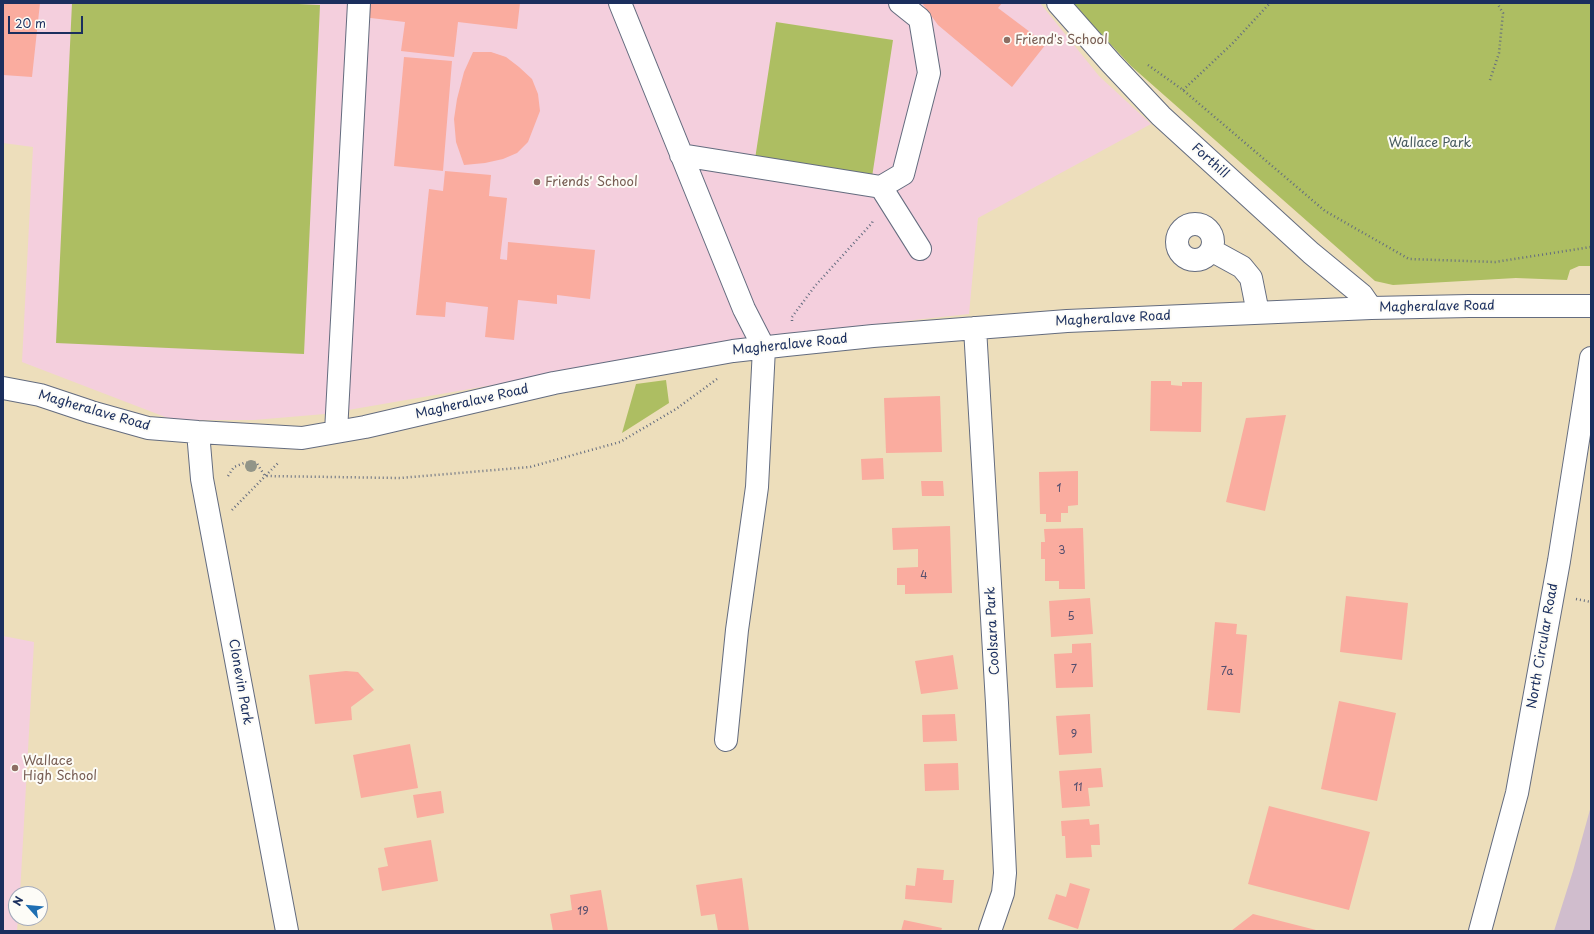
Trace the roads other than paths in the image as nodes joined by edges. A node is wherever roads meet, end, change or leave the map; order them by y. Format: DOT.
graph roads {
  1 [pos="359,3"];
  2 [pos="620,3"];
  3 [pos="900,3"];
  4 [pos="1058,3"];
  5 [pos="681,155"];
  6 [pos="881,187"];
  7 [pos="920,249"];
  8 [pos="1211,250"];
  9 [pos="1591,306"];
  10 [pos="1371,308"];
  11 [pos="1258,313"];
  12 [pos="975,328"];
  13 [pos="764,348"];
  14 [pos="1591,358"];
  15 [pos="3,388"];
  16 [pos="198,432"];
  17 [pos="336,432"];
  18 [pos="726,740"];
  19 [pos="287,931"];
  20 [pos="990,931"];
  21 [pos="1480,931"];
  1 -- 17 [label="street"];
  2 -- 5 [label="street"];
  3 -- 6 [label="street"];
  4 -- 10 [label="street, Forthill"];
  5 -- 6 [label="street"];
  5 -- 13 [label="street"];
  6 -- 7 [label="street"];
  8 -- 11 [label="street"];
  9 -- 10 [label="street, Magheralave Road"];
  10 -- 11 [label="street, Magheralave Road"];
  11 -- 12 [label="street, Magheralave Road"];
  12 -- 13 [label="street, Magheralave Road"];
  12 -- 20 [label="street, Coolsara Park"];
  13 -- 17 [label="street, Magheralave Road"];
  13 -- 18 [label="street"];
  14 -- 21 [label="street, North Circular Road"];
  15 -- 16 [label="street, Magheralave Road"];
  16 -- 17 [label="street, Magheralave Road"];
  16 -- 19 [label="street, Clonevin Park"];
}
